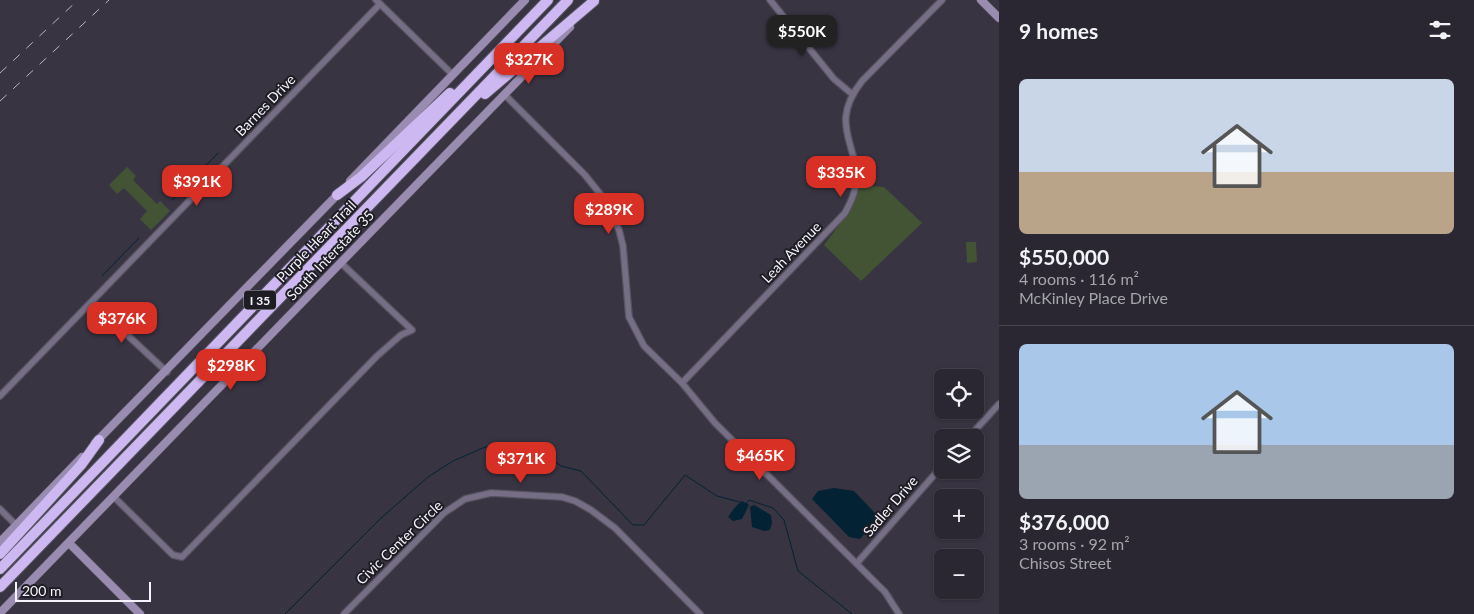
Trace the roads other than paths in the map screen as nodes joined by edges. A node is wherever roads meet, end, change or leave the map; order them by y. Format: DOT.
graph roads {
  1 [pos="524,0"];
  2 [pos="548,0"];
  3 [pos="568,0"];
  4 [pos="594,0"];
  5 [pos="770,0"];
  6 [pos="942,0"];
  7 [pos="981,0"];
  8 [pos="378,2"];
  9 [pos="999,18"];
  10 [pos="519,29"];
  11 [pos="452,74"];
  12 [pos="504,94"];
  13 [pos="852,94"];
  14 [pos="437,136"];
  15 [pos="337,194"];
  16 [pos="340,262"];
  17 [pos="92,302"];
  18 [pos="167,372"];
  19 [pos="682,383"];
  20 [pos="0,396"];
  21 [pos="999,404"];
  22 [pos="976,429"];
  23 [pos="99,440"];
  24 [pos="934,475"];
  25 [pos="114,497"];
  26 [pos="0,509"];
  27 [pos="16,525"];
  28 [pos="0,542"];
  29 [pos="69,543"];
  30 [pos="0,554"];
  31 [pos="857,563"];
  32 [pos="0,569"];
  33 [pos="0,587"];
  34 [pos="0,613"];
  35 [pos="140,614"];
  36 [pos="344,614"];
  37 [pos="700,614"];
  38 [pos="899,614"];
  1 -- 11 [label="main road"];
  2 -- 10 [label="highway, Purple Heart Trail / I 35"];
  3 -- 14 [label="highway, Purple Heart Trail / I 35"];
  4 -- 12 [label="main road, South Interstate 35"];
  4 -- 14 [label="highway"];
  5 -- 13 [label="street"];
  6 -- 13 [label="street, Leah Avenue"];
  7 -- 9 [label="main road"];
  8 -- 11 [label="street"];
  8 -- 17 [label="street, Barnes Drive"];
  10 -- 15 [label="highway"];
  10 -- 32 [label="highway, Purple Heart Trail / I 35"];
  11 -- 15 [label="main road"];
  12 -- 16 [label="main road, South Interstate 35"];
  12 -- 19 [label="street"];
  13 -- 19 [label="street, Leah Avenue"];
  14 -- 33 [label="highway, Purple Heart Trail / I 35"];
  15 -- 18 [label="main road"];
  16 -- 25 [label="main road, South Interstate 35"];
  16 -- 25 [label="street"];
  17 -- 18 [label="street"];
  17 -- 20 [label="street, Barnes Drive"];
  18 -- 23 [label="main road"];
  19 -- 31 [label="street"];
  21 -- 22 [label="street"];
  23 -- 27 [label="main road"];
  23 -- 30 [label="highway"];
  24 -- 31 [label="street, Sadler Drive"];
  25 -- 29 [label="main road, South Interstate 35"];
  26 -- 27 [label="street"];
  27 -- 28 [label="main road"];
  29 -- 34 [label="main road, South Interstate 35"];
  29 -- 35 [label="main road"];
  31 -- 38 [label="street"];
  36 -- 37 [label="street, Civic Center Circle"];
}
